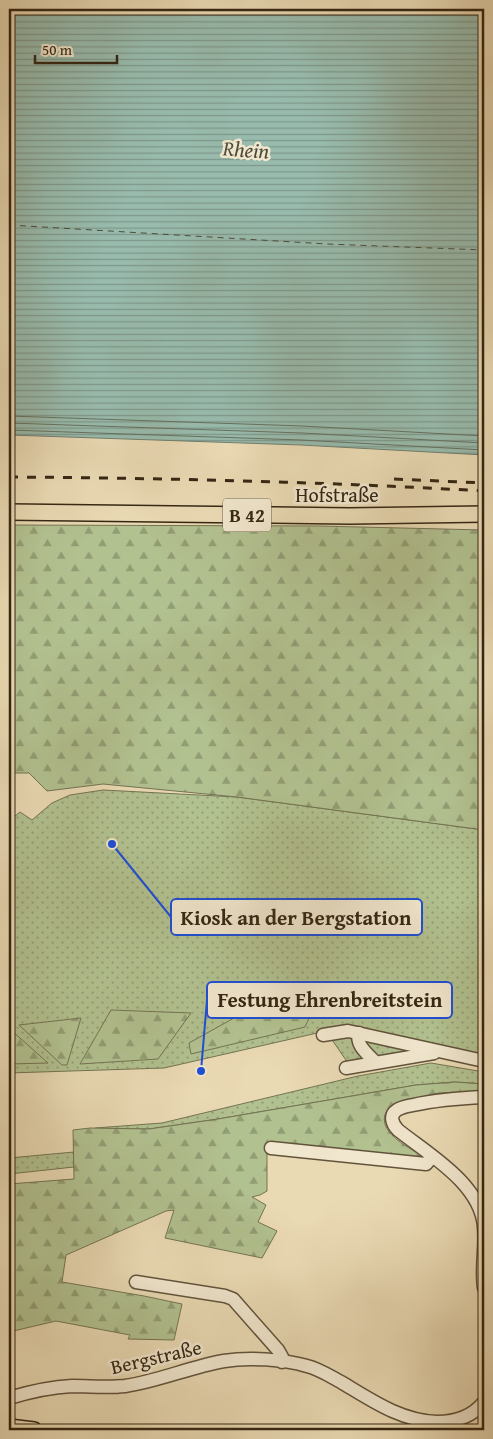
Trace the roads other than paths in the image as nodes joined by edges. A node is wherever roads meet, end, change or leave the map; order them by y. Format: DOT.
graph roads {
  1 [pos="9,512"];
  2 [pos="484,514"];
  3 [pos="359,1033"];
  4 [pos="323,1035"];
  5 [pos="446,1052"];
  6 [pos="484,1061"];
  7 [pos="375,1062"];
  8 [pos="346,1068"];
  9 [pos="484,1096"];
  10 [pos="271,1148"];
  11 [pos="432,1157"];
  12 [pos="483,1211"];
  13 [pos="136,1282"];
  14 [pos="484,1288"];
  15 [pos="282,1362"];
  16 [pos="9,1398"];
  17 [pos="484,1403"];
  18 [pos="9,1427"];
  19 [pos="34,1430"];
  1 -- 2 [label="main road, Hofstraße / B 42"];
  3 -- 4 [label="street"];
  3 -- 5 [label="street"];
  3 -- 7 [label="street"];
  5 -- 6 [label="street"];
  5 -- 7 [label="street"];
  7 -- 8 [label="street"];
  9 -- 11 [label="street"];
  10 -- 11 [label="street"];
  11 -- 12 [label="street"];
  12 -- 14 [label="street"];
  13 -- 15 [label="street"];
  15 -- 16 [label="street, Bergstraße"];
  15 -- 17 [label="street, Bergstraße"];
  18 -- 19 [label="main road"];
}
